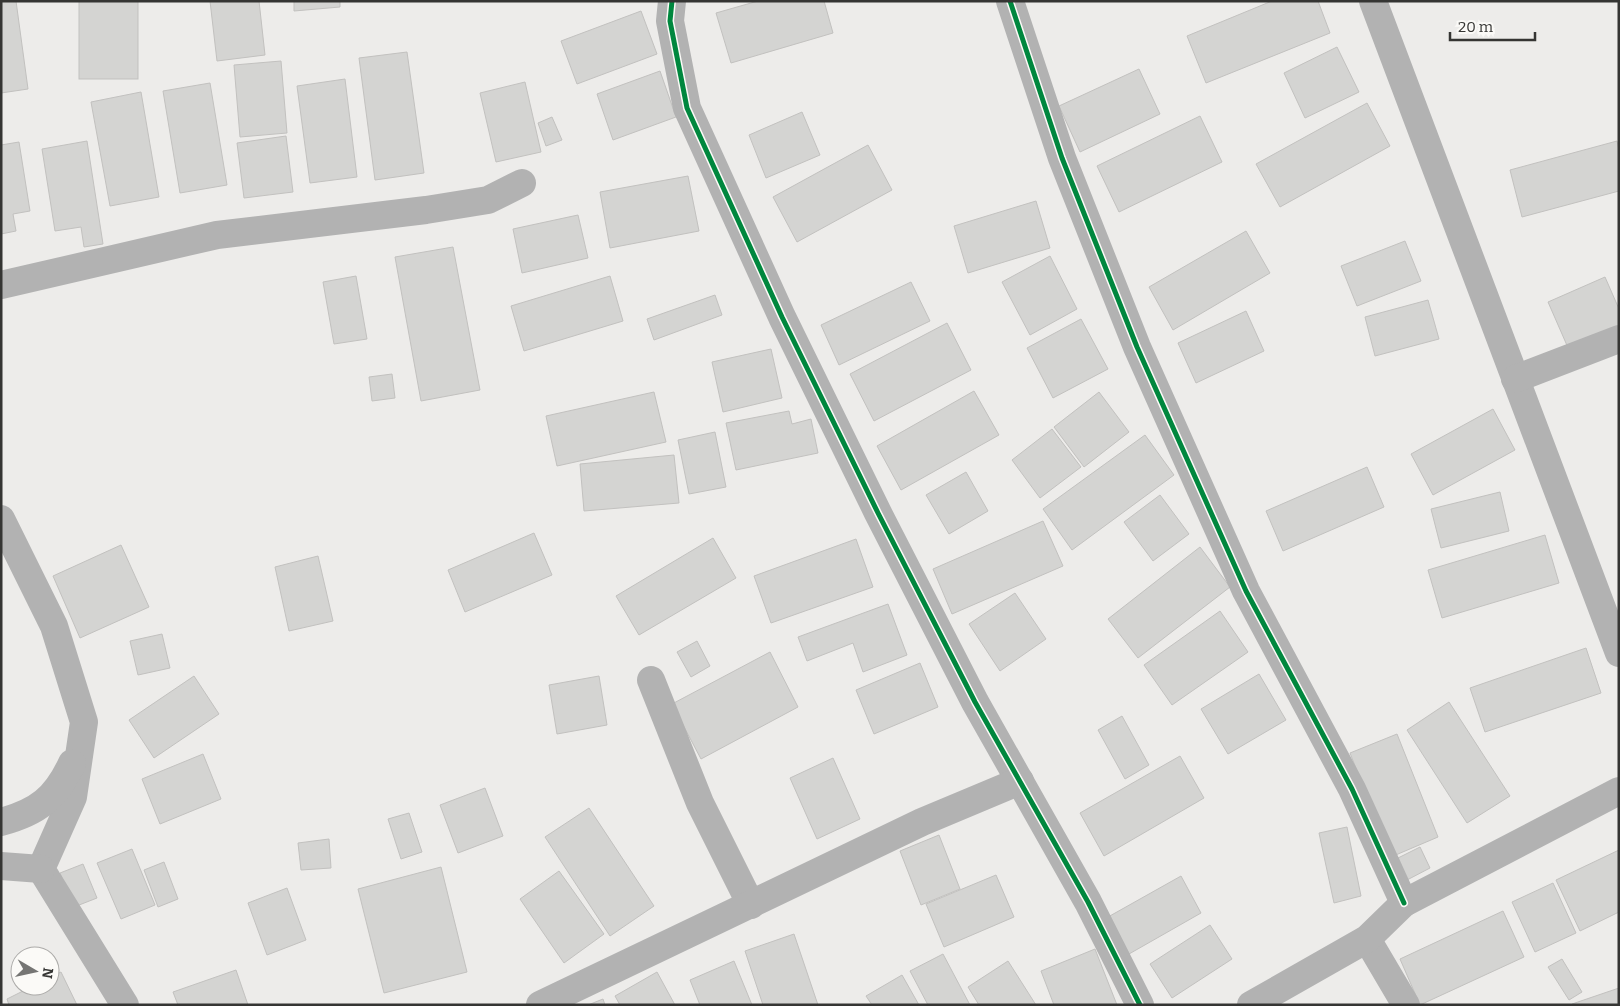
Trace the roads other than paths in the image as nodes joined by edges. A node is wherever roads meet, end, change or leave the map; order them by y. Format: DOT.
graph roads {
  1 [pos="672,1"];
  2 [pos="1010,1"];
  3 [pos="1373,1"];
  4 [pos="522,182"];
  5 [pos="1,285"];
  6 [pos="1619,339"];
  7 [pos="1515,380"];
  8 [pos="1,520"];
  9 [pos="1619,653"];
  10 [pos="651,680"];
  11 [pos="81,744"];
  12 [pos="1020,781"];
  13 [pos="1619,791"];
  14 [pos="1,822"];
  15 [pos="1,866"];
  16 [pos="40,869"];
  17 [pos="1404,903"];
  18 [pos="751,905"];
  19 [pos="1367,939"];
  20 [pos="125,1005"];
  21 [pos="540,1005"];
  22 [pos="1140,1005"];
  23 [pos="1251,1005"];
  24 [pos="1406,1005"];
  1 -- 12 [label="street"];
  2 -- 17 [label="street"];
  3 -- 7 [label="street"];
  4 -- 5 [label="street"];
  6 -- 7 [label="street"];
  7 -- 9 [label="street"];
  8 -- 11 [label="street"];
  10 -- 18 [label="street"];
  11 -- 14 [label="street"];
  11 -- 16 [label="street"];
  12 -- 18 [label="street"];
  12 -- 22 [label="street"];
  13 -- 17 [label="street"];
  15 -- 16 [label="street"];
  16 -- 20 [label="street"];
  17 -- 19 [label="street"];
  18 -- 21 [label="street"];
  19 -- 23 [label="street"];
  19 -- 24 [label="street"];
}
